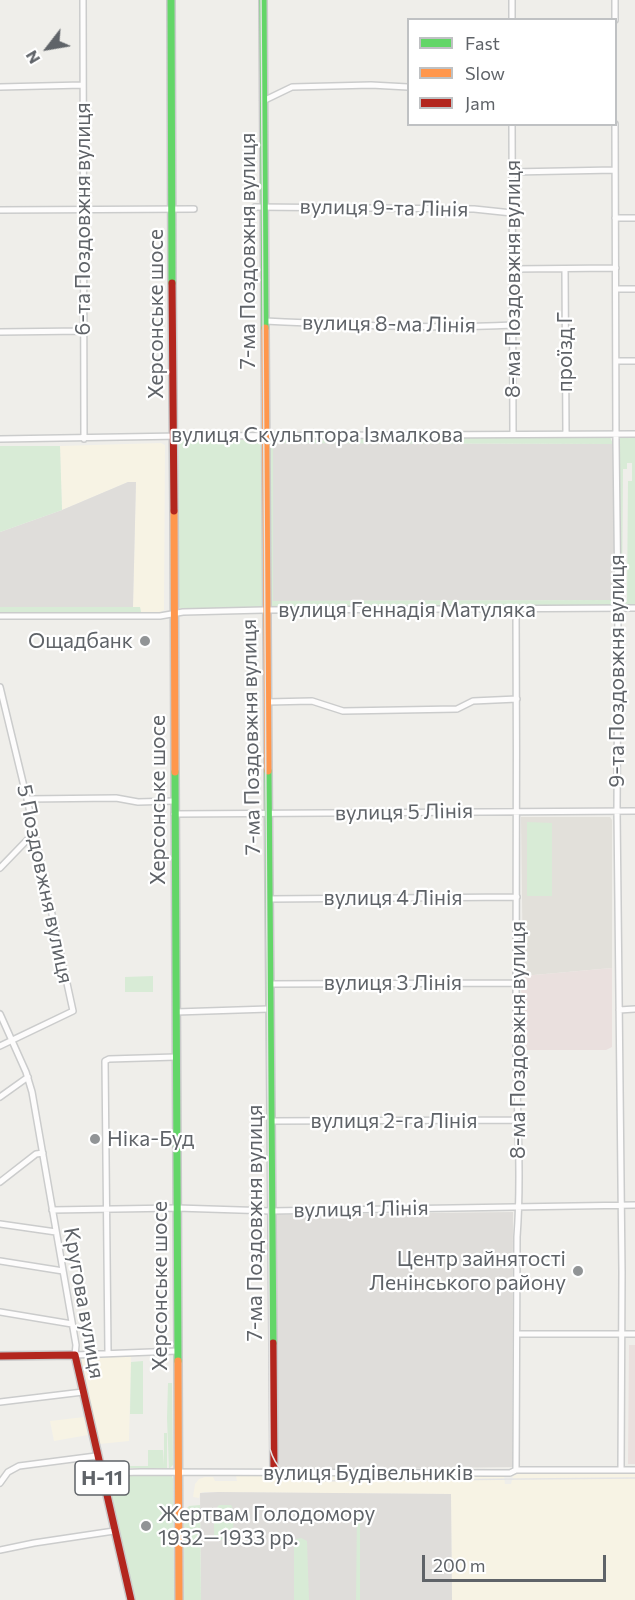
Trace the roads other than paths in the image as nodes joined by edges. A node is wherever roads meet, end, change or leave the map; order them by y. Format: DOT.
graph roads {
  1 [pos="83,0"];
  2 [pos="171,0"];
  3 [pos="263,0"];
  4 [pos="512,0"];
  5 [pos="615,0"];
  6 [pos="512,18"];
  7 [pos="615,18"];
  8 [pos="83,85"];
  9 [pos="0,87"];
  10 [pos="407,87"];
  11 [pos="263,101"];
  12 [pos="512,126"];
  13 [pos="615,126"];
  14 [pos="615,170"];
  15 [pos="512,172"];
  16 [pos="259,206"];
  17 [pos="84,209"];
  18 [pos="172,209"];
  19 [pos="194,209"];
  20 [pos="0,210"];
  21 [pos="512,213"];
  22 [pos="615,218"];
  23 [pos="635,218"];
  24 [pos="616,268"];
  25 [pos="513,269"];
  26 [pos="565,270"];
  27 [pos="617,289"];
  28 [pos="635,289"];
  29 [pos="265,321"];
  30 [pos="513,325"];
  31 [pos="84,331"];
  32 [pos="0,332"];
  33 [pos="616,361"];
  34 [pos="635,361"];
  35 [pos="513,434"];
  36 [pos="566,434"];
  37 [pos="617,434"];
  38 [pos="635,434"];
  39 [pos="174,436"];
  40 [pos="266,436"];
  41 [pos="0,439"];
  42 [pos="84,439"];
  43 [pos="618,608"];
  44 [pos="635,608"];
  45 [pos="516,609"];
  46 [pos="266,610"];
  47 [pos="174,613"];
  48 [pos="0,616"];
  49 [pos="0,687"];
  50 [pos="517,699"];
  51 [pos="267,702"];
  52 [pos="27,799"];
  53 [pos="174,801"];
  54 [pos="517,811"];
  55 [pos="617,811"];
  56 [pos="635,811"];
  57 [pos="268,813"];
  58 [pos="174,814"];
  59 [pos="35,837"];
  60 [pos="0,868"];
  61 [pos="517,897"];
  62 [pos="269,899"];
  63 [pos="516,983"];
  64 [pos="270,984"];
  65 [pos="269,1009"];
  66 [pos="619,1010"];
  67 [pos="635,1010"];
  68 [pos="176,1012"];
  69 [pos="0,1014"];
  70 [pos="12,1040"];
  71 [pos="0,1046"];
  72 [pos="176,1057"];
  73 [pos="28,1077"];
  74 [pos="0,1097"];
  75 [pos="518,1120"];
  76 [pos="270,1121"];
  77 [pos="43,1154"];
  78 [pos="0,1182"];
  79 [pos="621,1205"];
  80 [pos="635,1205"];
  81 [pos="519,1207"];
  82 [pos="177,1208"];
  83 [pos="106,1209"];
  84 [pos="52,1210"];
  85 [pos="271,1211"];
  86 [pos="0,1224"];
  87 [pos="56,1232"];
  88 [pos="0,1261"];
  89 [pos="63,1271"];
  90 [pos="0,1312"];
  91 [pos="72,1324"];
  92 [pos="517,1334"];
  93 [pos="622,1334"];
  94 [pos="635,1334"];
  95 [pos="177,1351"];
  96 [pos="108,1352"];
  97 [pos="75,1355"];
  98 [pos="0,1356"];
  99 [pos="83,1392"];
  100 [pos="0,1402"];
  101 [pos="96,1456"];
  102 [pos="516,1470"];
  103 [pos="621,1470"];
  104 [pos="635,1470"];
  105 [pos="178,1473"];
  106 [pos="274,1474"];
  107 [pos="101,1475"];
  108 [pos="0,1483"];
  109 [pos="114,1531"];
  110 [pos="0,1550"];
  111 [pos="131,1600"];
  112 [pos="179,1600"];
  1 -- 8 [label="street, 6-та Поздовжня вулиця"];
  2 -- 18 [label="main road, Херсонське шосе"];
  3 -- 11 [label="main road, 7-ма Поздовжня вулиця"];
  4 -- 6 [label="street"];
  5 -- 7 [label="street"];
  8 -- 9 [label="street"];
  8 -- 17 [label="street, 6-та Поздовжня вулиця"];
  10 -- 11 [label="street"];
  11 -- 16 [label="main road, 7-ма Поздовжня вулиця"];
  12 -- 15 [label="street, 8-ма Поздовжня вулиця"];
  13 -- 14 [label="street, 9-та Поздовжня вулиця"];
  14 -- 15 [label="street"];
  14 -- 22 [label="street, 9-та Поздовжня вулиця"];
  15 -- 21 [label="street, 8-ма Поздовжня вулиця"];
  16 -- 21 [label="street, вулиця 9-та Лінія"];
  16 -- 29 [label="main road, 7-ма Поздовжня вулиця"];
  17 -- 18 [label="street"];
  17 -- 20 [label="street"];
  17 -- 31 [label="street, 6-та Поздовжня вулиця"];
  18 -- 19 [label="street"];
  18 -- 39 [label="main road, Херсонське шосе"];
  21 -- 25 [label="street, 8-ма Поздовжня вулиця"];
  22 -- 23 [label="street"];
  22 -- 24 [label="street, 9-та Поздовжня вулиця"];
  24 -- 26 [label="street"];
  24 -- 27 [label="street, 9-та Поздовжня вулиця"];
  25 -- 26 [label="street"];
  25 -- 30 [label="street, 8-ма Поздовжня вулиця"];
  26 -- 36 [label="street, проїзд Г"];
  27 -- 28 [label="street"];
  27 -- 33 [label="street, 9-та Поздовжня вулиця"];
  29 -- 30 [label="street, вулиця 8-ма Лінія"];
  29 -- 40 [label="main road, 7-ма Поздовжня вулиця"];
  30 -- 35 [label="street, 8-ма Поздовжня вулиця"];
  31 -- 32 [label="street"];
  31 -- 42 [label="street, 6-та Поздовжня вулиця"];
  33 -- 34 [label="street"];
  33 -- 37 [label="street, 9-та Поздовжня вулиця"];
  35 -- 36 [label="street, вулиця Скульптора Ізмалкова"];
  35 -- 40 [label="street, вулиця Скульптора Ізмалкова"];
  36 -- 37 [label="street, вулиця Скульптора Ізмалкова"];
  37 -- 38 [label="street, вулиця Скульптора Ізмалкова"];
  37 -- 43 [label="street, 9-та Поздовжня вулиця"];
  39 -- 40 [label="street, вулиця Скульптора Ізмалкова"];
  39 -- 42 [label="street, вулиця Скульптора Ізмалкова"];
  39 -- 47 [label="main road, Херсонське шосе"];
  40 -- 46 [label="main road, 7-ма Поздовжня вулиця"];
  41 -- 42 [label="street, вулиця Скульптора Ізмалкова"];
  43 -- 44 [label="street, вулиця Геннадія Матуляка"];
  43 -- 45 [label="street, вулиця Геннадія Матуляка"];
  43 -- 55 [label="street, 9-та Поздовжня вулиця"];
  45 -- 46 [label="street, вулиця Геннадія Матуляка"];
  45 -- 50 [label="street, 8-ма Поздовжня вулиця"];
  46 -- 47 [label="street, вулиця Геннадія Матуляка"];
  46 -- 51 [label="main road, 7-ма Поздовжня вулиця"];
  47 -- 48 [label="street, вулиця Геннадія Матуляка"];
  47 -- 53 [label="main road, Херсонське шосе"];
  49 -- 52 [label="street, 5 Поздовжня вулиця"];
  50 -- 51 [label="street"];
  50 -- 54 [label="street, 8-ма Поздовжня вулиця"];
  51 -- 57 [label="main road, 7-ма Поздовжня вулиця"];
  52 -- 53 [label="street"];
  52 -- 59 [label="street, 5 Поздовжня вулиця"];
  53 -- 58 [label="main road, Херсонське шосе"];
  54 -- 55 [label="street, вулиця 5 Лінія"];
  54 -- 57 [label="street, вулиця 5 Лінія"];
  54 -- 61 [label="street, 8-ма Поздовжня вулиця"];
  55 -- 56 [label="street, вулиця 5 Лінія"];
  55 -- 66 [label="street, 9-та Поздовжня вулиця"];
  57 -- 58 [label="street, вулиця 5 Лінія"];
  57 -- 62 [label="main road, 7-ма Поздовжня вулиця"];
  58 -- 68 [label="main road, Херсонське шосе"];
  59 -- 60 [label="street"];
  59 -- 70 [label="street, 5 Поздовжня вулиця"];
  61 -- 62 [label="street, вулиця 4 Лінія"];
  61 -- 63 [label="street, 8-ма Поздовжня вулиця"];
  62 -- 64 [label="main road, 7-ма Поздовжня вулиця"];
  63 -- 64 [label="street, вулиця 3 Лінія"];
  63 -- 75 [label="street, 8-ма Поздовжня вулиця"];
  64 -- 65 [label="main road, 7-ма Поздовжня вулиця"];
  65 -- 68 [label="street"];
  65 -- 76 [label="main road, 7-ма Поздовжня вулиця"];
  66 -- 67 [label="street"];
  66 -- 79 [label="street, 9-та Поздовжня вулиця"];
  68 -- 72 [label="main road, Херсонське шосе"];
  69 -- 70 [label="street, Кругова вулиця"];
  70 -- 71 [label="street"];
  70 -- 73 [label="street, Кругова вулиця"];
  72 -- 82 [label="main road, Херсонське шосе"];
  72 -- 83 [label="street"];
  73 -- 74 [label="street"];
  73 -- 77 [label="street, Кругова вулиця"];
  75 -- 76 [label="street, вулиця 2-га Лінія"];
  75 -- 81 [label="street, 8-ма Поздовжня вулиця"];
  76 -- 85 [label="main road, 7-ма Поздовжня вулиця"];
  77 -- 78 [label="street"];
  77 -- 84 [label="street, Кругова вулиця"];
  79 -- 80 [label="street, вулиця 1 Лінія"];
  79 -- 81 [label="street, вулиця 1 Лінія"];
  79 -- 93 [label="street, 9-та Поздовжня вулиця"];
  81 -- 85 [label="street, вулиця 1 Лінія"];
  81 -- 92 [label="street, 8-ма Поздовжня вулиця"];
  82 -- 83 [label="street, вулиця 1 Лінія"];
  82 -- 85 [label="street, вулиця 1 Лінія"];
  82 -- 95 [label="main road, Херсонське шосе"];
  83 -- 84 [label="street, вулиця 1 Лінія"];
  83 -- 96 [label="street"];
  84 -- 87 [label="street, Кругова вулиця"];
  85 -- 106 [label="main road, 7-ма Поздовжня вулиця"];
  86 -- 87 [label="street"];
  87 -- 89 [label="street, Кругова вулиця"];
  88 -- 89 [label="street"];
  89 -- 91 [label="street, Кругова вулиця"];
  90 -- 91 [label="street"];
  91 -- 97 [label="street, Кругова вулиця"];
  92 -- 93 [label="street"];
  92 -- 102 [label="street, 8-ма Поздовжня вулиця"];
  93 -- 94 [label="street"];
  93 -- 103 [label="street, 9-та Поздовжня вулиця"];
  95 -- 96 [label="street"];
  95 -- 105 [label="main road, Херсонське шосе"];
  96 -- 97 [label="street"];
  97 -- 98 [label="main road"];
  97 -- 99 [label="main road, Кругова вулиця / Н-11"];
  99 -- 100 [label="street"];
  99 -- 101 [label="main road, Кругова вулиця / Н-11"];
  101 -- 107 [label="main road, Кругова вулиця / Н-11"];
  101 -- 108 [label="street"];
  102 -- 103 [label="street, вулиця Будівельників"];
  102 -- 106 [label="street, вулиця Будівельників"];
  103 -- 104 [label="street, вулиця Будівельників"];
  105 -- 106 [label="street, вулиця Будівельників"];
  105 -- 107 [label="street, вулиця Будівельників"];
  105 -- 112 [label="main road, Херсонське шосе"];
  107 -- 109 [label="main road, Кругова вулиця / Н-11"];
  109 -- 110 [label="street"];
  109 -- 111 [label="main road, Кругова вулиця / Н-11"];
}
